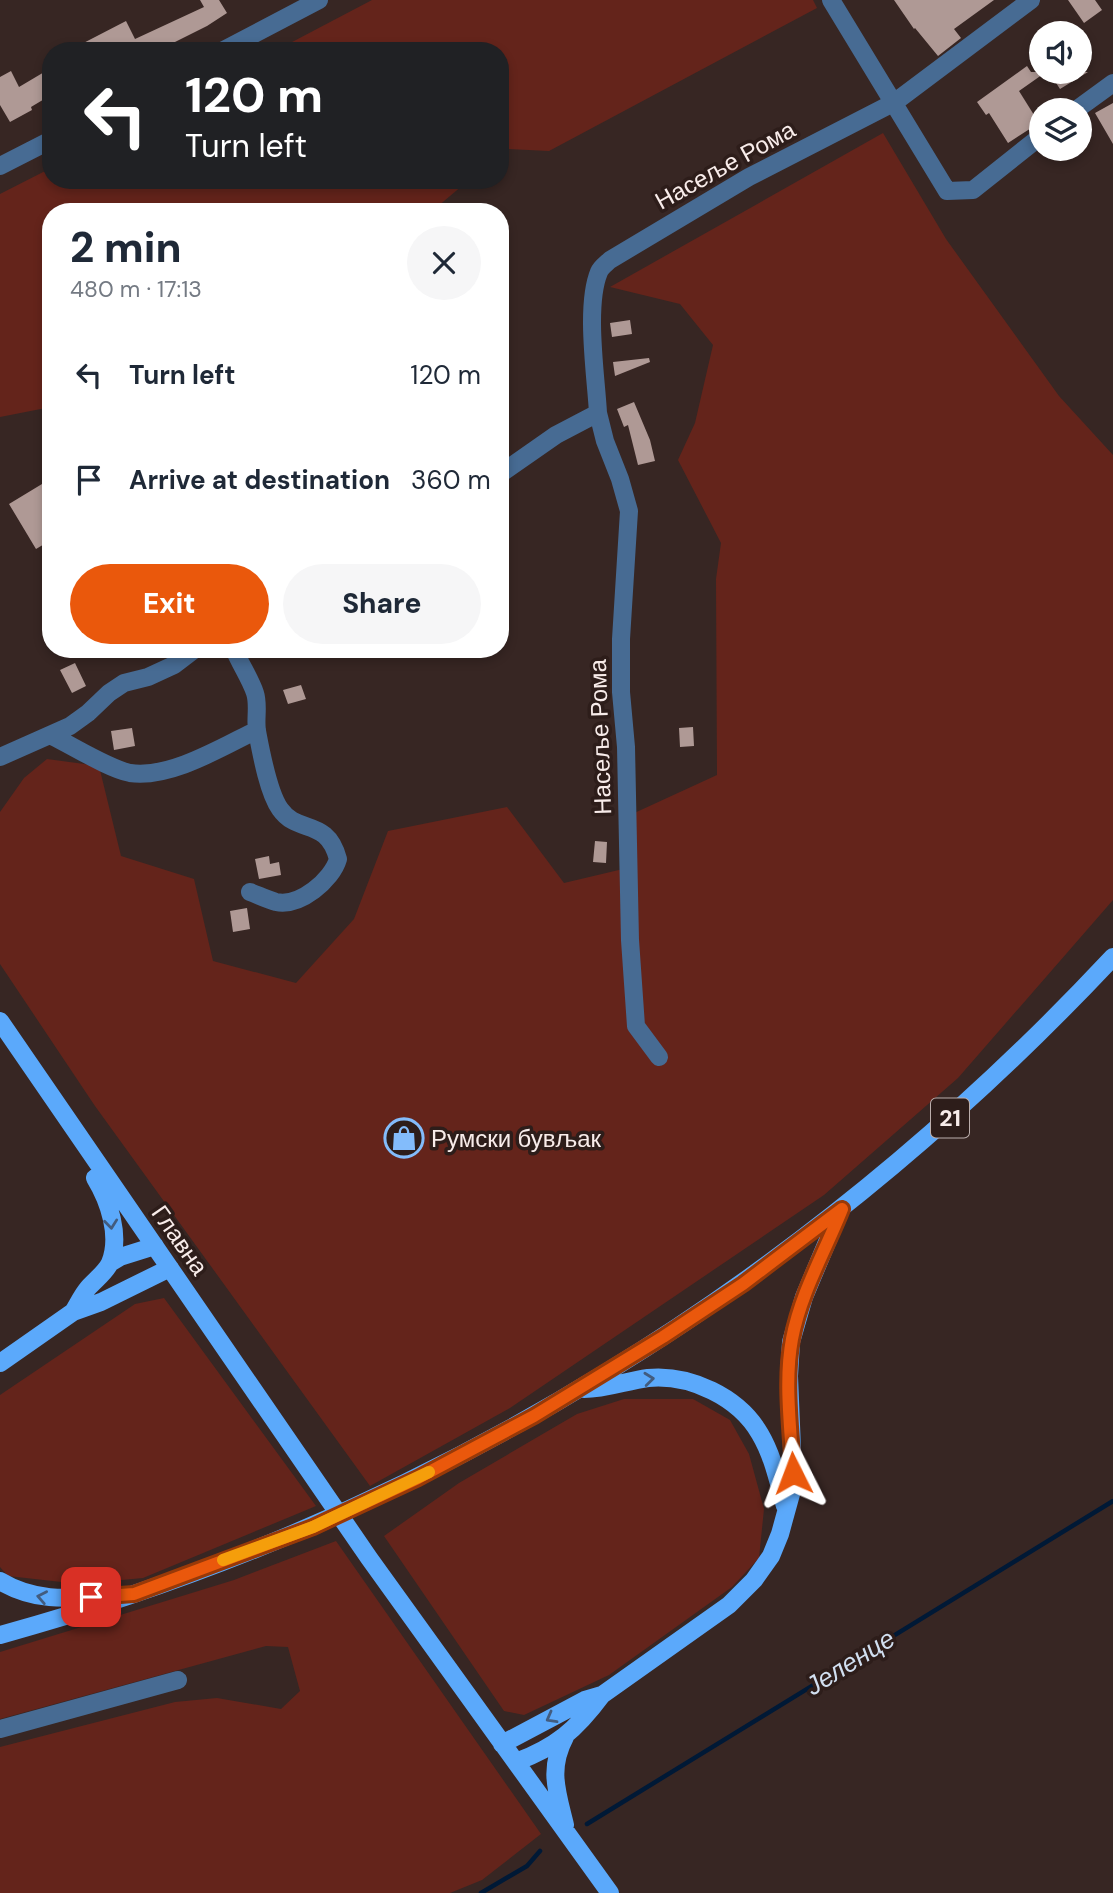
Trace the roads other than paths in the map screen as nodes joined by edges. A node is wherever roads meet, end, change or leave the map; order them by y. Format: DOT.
graph roads {
  1 [pos="319,0"];
  2 [pos="831,0"];
  3 [pos="1031,0"];
  4 [pos="239,42"];
  5 [pos="1113,83"];
  6 [pos="1092,98"];
  7 [pos="895,102"];
  8 [pos="42,145"];
  9 [pos="1029,146"];
  10 [pos="0,166"];
  11 [pos="598,413"];
  12 [pos="509,468"];
  13 [pos="182,658"];
  14 [pos="238,658"];
  15 [pos="257,730"];
  16 [pos="52,736"];
  17 [pos="0,757"];
  18 [pos="250,892"];
  19 [pos="1113,957"];
  20 [pos="0,1021"];
  21 [pos="659,1057"];
  22 [pos="80,1138"];
  23 [pos="842,1209"];
  24 [pos="155,1246"];
  25 [pos="110,1263"];
  26 [pos="170,1268"];
  27 [pos="73,1312"];
  28 [pos="0,1363"];
  29 [pos="581,1388"];
  30 [pos="785,1509"];
  31 [pos="0,1581"];
  32 [pos="134,1594"];
  33 [pos="0,1635"];
  34 [pos="178,1680"];
  35 [pos="602,1695"];
  36 [pos="0,1729"];
  37 [pos="565,1738"];
  38 [pos="502,1744"];
  39 [pos="516,1762"];
  40 [pos="568,1835"];
  41 [pos="610,1893"];
  1 -- 4 [label="street"];
  2 -- 7 [label="street"];
  3 -- 7 [label="street"];
  5 -- 6 [label="street"];
  7 -- 9 [label="street"];
  7 -- 11 [label="street, Насеље Рома"];
  8 -- 10 [label="street"];
  11 -- 12 [label="street"];
  11 -- 21 [label="street, Насеље Рома"];
  13 -- 16 [label="street"];
  14 -- 15 [label="street"];
  15 -- 16 [label="street"];
  15 -- 18 [label="street"];
  16 -- 17 [label="street"];
  19 -- 23 [label="main road, 21"];
  20 -- 22 [label="main road, Главна"];
  22 -- 24 [label="main road, Главна"];
  22 -- 25 [label="main road, one-way"];
  23 -- 29 [label="main road, 21"];
  23 -- 30 [label="main road"];
  24 -- 25 [label="main road"];
  24 -- 26 [label="main road, Главна"];
  25 -- 27 [label="main road"];
  26 -- 27 [label="main road"];
  26 -- 38 [label="main road, Главна"];
  27 -- 28 [label="main road"];
  29 -- 30 [label="main road, one-way"];
  29 -- 32 [label="main road, 21"];
  30 -- 35 [label="main road"];
  32 -- 31 [label="main road, one-way"];
  32 -- 33 [label="main road, 21"];
  34 -- 36 [label="street"];
  35 -- 37 [label="main road"];
  35 -- 38 [label="main road, one-way"];
  37 -- 39 [label="main road"];
  37 -- 40 [label="main road"];
  38 -- 39 [label="main road, Главна"];
  39 -- 40 [label="main road, Главна"];
  40 -- 41 [label="main road, Главна"];
}
